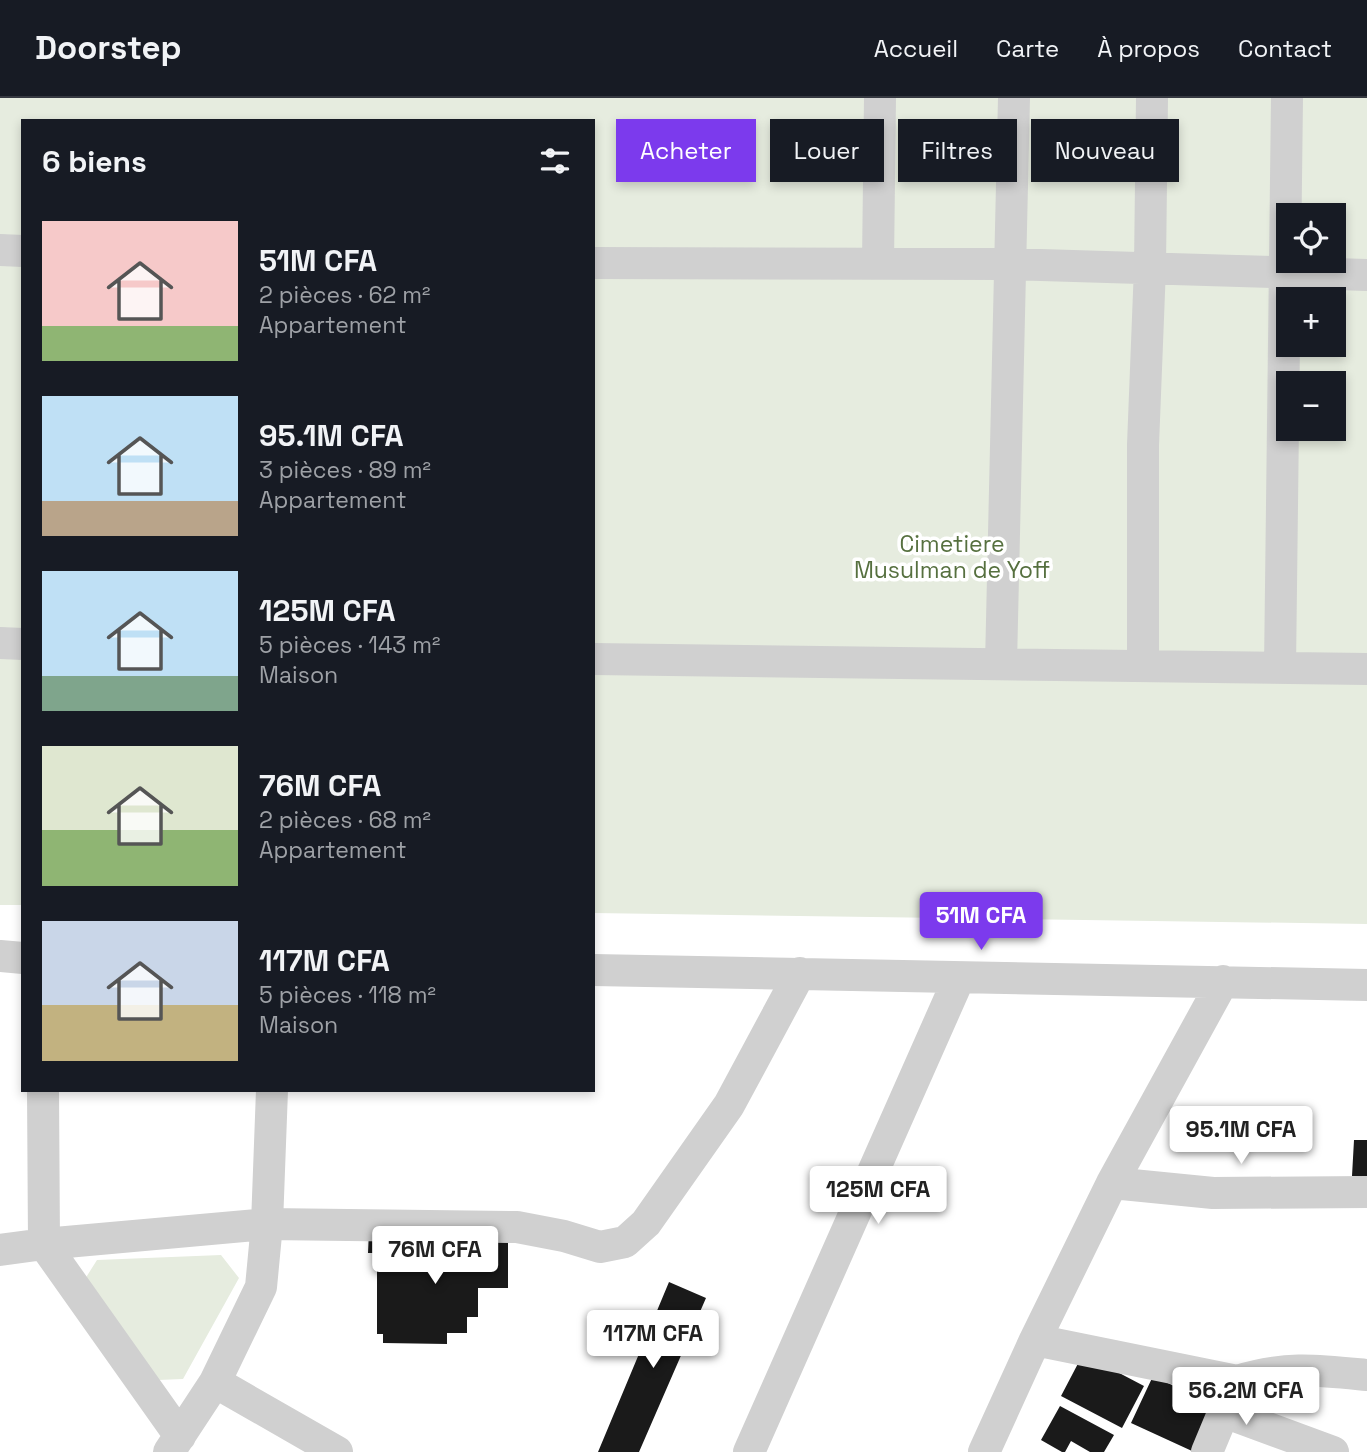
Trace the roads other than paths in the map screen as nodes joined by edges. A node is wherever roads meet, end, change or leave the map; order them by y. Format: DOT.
graph roads {
  1 [pos="880,98"];
  2 [pos="1014,98"];
  3 [pos="1152,98"];
  4 [pos="1287,98"];
  5 [pos="1286,203"];
  6 [pos="0,250"];
  7 [pos="21,251"];
  8 [pos="595,263"];
  9 [pos="878,263"];
  10 [pos="1008,264"];
  11 [pos="1150,267"];
  12 [pos="1276,272"];
  13 [pos="1285,273"];
  14 [pos="1312,273"];
  15 [pos="1367,275"];
  16 [pos="0,643"];
  17 [pos="21,644"];
  18 [pos="595,659"];
  19 [pos="1001,664"];
  20 [pos="1143,666"];
  21 [pos="1280,668"];
  22 [pos="1367,669"];
  23 [pos="0,956"];
  24 [pos="21,958"];
  25 [pos="595,970"];
  26 [pos="800,974"];
  27 [pos="959,978"];
  28 [pos="1223,981"];
  29 [pos="1367,985"];
  30 [pos="43,1092"];
  31 [pos="272,1092"];
  32 [pos="1112,1183"];
  33 [pos="1367,1192"];
  34 [pos="267,1224"];
  35 [pos="44,1244"];
  36 [pos="0,1250"];
  37 [pos="1035,1340"];
  38 [pos="1367,1375"];
  39 [pos="1237,1381"];
  40 [pos="215,1382"];
  41 [pos="1224,1412"];
  42 [pos="174,1444"];
  43 [pos="337,1452"];
  44 [pos="749,1452"];
  45 [pos="984,1452"];
  46 [pos="1207,1452"];
  47 [pos="1334,1452"];
  1 -- 9 [label="street"];
  2 -- 10 [label="street"];
  3 -- 11 [label="street"];
  4 -- 5 [label="street"];
  6 -- 7 [label="street"];
  8 -- 9 [label="street"];
  9 -- 10 [label="street"];
  10 -- 11 [label="street"];
  10 -- 19 [label="street"];
  11 -- 12 [label="street"];
  11 -- 20 [label="street"];
  13 -- 21 [label="street"];
  14 -- 15 [label="street"];
  16 -- 17 [label="street"];
  18 -- 19 [label="street"];
  19 -- 20 [label="street"];
  20 -- 21 [label="street"];
  21 -- 22 [label="street"];
  23 -- 24 [label="street"];
  25 -- 26 [label="street"];
  26 -- 27 [label="street"];
  26 -- 34 [label="street"];
  27 -- 28 [label="street"];
  27 -- 44 [label="street"];
  28 -- 29 [label="street"];
  28 -- 32 [label="street"];
  30 -- 35 [label="street"];
  31 -- 34 [label="street"];
  32 -- 33 [label="street"];
  32 -- 37 [label="street"];
  34 -- 35 [label="street"];
  34 -- 40 [label="street"];
  35 -- 36 [label="street"];
  35 -- 42 [label="street"];
  37 -- 39 [label="street"];
  37 -- 45 [label="street"];
  38 -- 39 [label="street"];
  39 -- 41 [label="street"];
  40 -- 42 [label="street"];
  40 -- 43 [label="street"];
  41 -- 46 [label="street"];
  41 -- 47 [label="street"];
}
